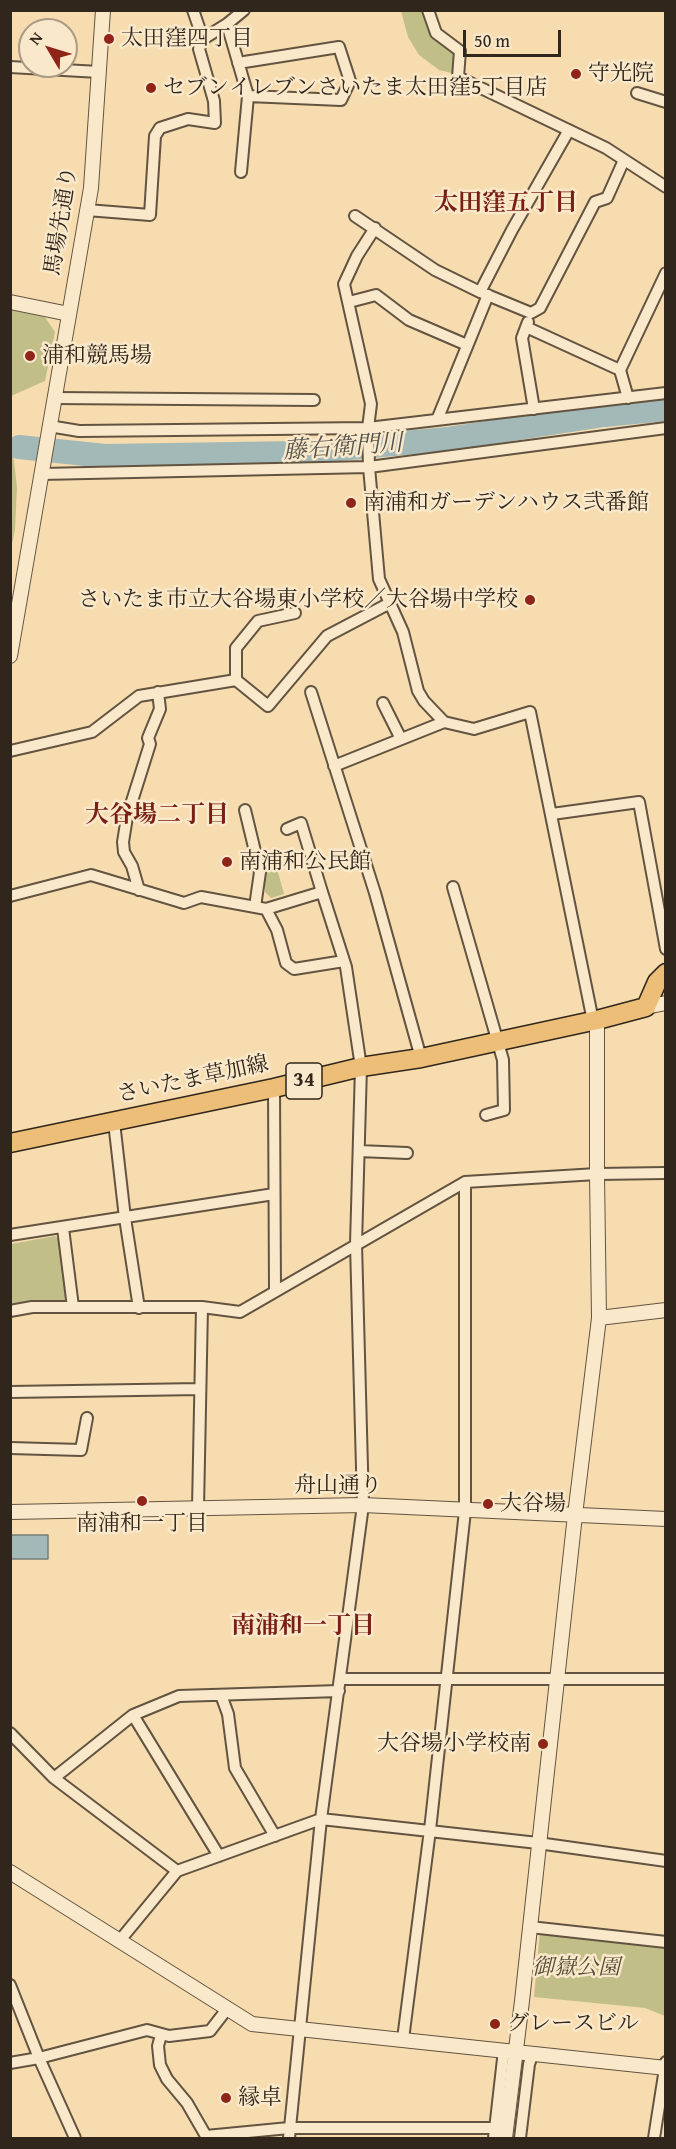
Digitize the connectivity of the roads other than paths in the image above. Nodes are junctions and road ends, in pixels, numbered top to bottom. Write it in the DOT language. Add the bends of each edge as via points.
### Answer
graph roads {
  1 [pos="103,10"];
  2 [pos="194,10"];
  3 [pos="244,10"];
  4 [pos="428,10"];
  5 [pos="227,24"];
  6 [pos="203,39"];
  7 [pos="238,63"];
  8 [pos="10,67"];
  9 [pos="99,72"];
  10 [pos="637,93"];
  11 [pos="248,96"];
  12 [pos="666,102"];
  13 [pos="569,130"];
  14 [pos="624,160"];
  15 [pos="241,172"];
  16 [pos="666,187"];
  17 [pos="87,210"];
  18 [pos="355,216"];
  19 [pos="375,228"];
  20 [pos="666,273"];
  21 [pos="484,293"];
  22 [pos="10,302"];
  23 [pos="349,302"];
  24 [pos="531,313"];
  25 [pos="69,314"];
  26 [pos="526,327"];
  27 [pos="468,345"];
  28 [pos="620,370"];
  29 [pos="666,393"];
  30 [pos="54,398"];
  31 [pos="628,398"];
  32 [pos="314,400"];
  33 [pos="534,409"];
  34 [pos="437,420"];
  35 [pos="666,428"];
  36 [pos="48,431"];
  37 [pos="368,431"];
  38 [pos="369,464"];
  39 [pos="41,471"];
  40 [pos="390,603"];
  41 [pos="295,613"];
  42 [pos="10,656"];
  43 [pos="236,680"];
  44 [pos="159,692"];
  45 [pos="311,692"];
  46 [pos="383,703"];
  47 [pos="444,722"];
  48 [pos="401,739"];
  49 [pos="10,751"];
  50 [pos="334,766"];
  51 [pos="245,810"];
  52 [pos="552,814"];
  53 [pos="287,829"];
  54 [pos="453,887"];
  55 [pos="139,890"];
  56 [pos="322,892"];
  57 [pos="10,896"];
  58 [pos="261,908"];
  59 [pos="666,949"];
  60 [pos="344,962"];
  61 [pos="666,973"];
  62 [pos="666,1004"];
  63 [pos="646,1007"];
  64 [pos="595,1021"];
  65 [pos="496,1042"];
  66 [pos="421,1058"];
  67 [pos="361,1067"];
  68 [pos="274,1088"];
  69 [pos="486,1115"];
  70 [pos="114,1122"];
  71 [pos="10,1143"];
  72 [pos="359,1151"];
  73 [pos="407,1153"];
  74 [pos="666,1173"];
  75 [pos="597,1174"];
  76 [pos="465,1182"];
  77 [pos="274,1194"];
  78 [pos="125,1218"];
  79 [pos="63,1228"];
  80 [pos="10,1236"];
  81 [pos="356,1245"];
  82 [pos="275,1291"];
  83 [pos="74,1307"];
  84 [pos="202,1307"];
  85 [pos="139,1308"];
  86 [pos="666,1310"];
  87 [pos="10,1311"];
  88 [pos="599,1318"];
  89 [pos="200,1389"];
  90 [pos="10,1392"];
  91 [pos="87,1418"];
  92 [pos="10,1448"];
  93 [pos="363,1505"];
  94 [pos="198,1508"];
  95 [pos="465,1511"];
  96 [pos="10,1512"];
  97 [pos="575,1515"];
  98 [pos="666,1519"];
  99 [pos="341,1679"];
  100 [pos="557,1679"];
  101 [pos="666,1679"];
  102 [pos="446,1680"];
  103 [pos="339,1691"];
  104 [pos="221,1695"];
  105 [pos="133,1715"];
  106 [pos="10,1733"];
  107 [pos="54,1778"];
  108 [pos="321,1819"];
  109 [pos="430,1830"];
  110 [pos="275,1836"];
  111 [pos="538,1843"];
  112 [pos="219,1856"];
  113 [pos="666,1861"];
  114 [pos="177,1871"];
  115 [pos="10,1872"];
  116 [pos="530,1927"];
  117 [pos="120,1939"];
  118 [pos="666,1942"];
  119 [pos="10,1985"];
  120 [pos="227,2009"];
  121 [pos="300,2029"];
  122 [pos="161,2035"];
  123 [pos="403,2039"];
  124 [pos="509,2051"];
  125 [pos="533,2053"];
  126 [pos="39,2058"];
  127 [pos="666,2062"];
  128 [pos="10,2063"];
  129 [pos="665,2068"];
  130 [pos="289,2133"];
  131 [pos="498,2135"];
  132 [pos="206,2138"];
  133 [pos="75,2139"];
  134 [pos="520,2139"];
  135 [pos="654,2139"];
  1 -- 9 [label="street, 馬場先通り"];
  2 -- 6 [label="street"];
  3 -- 5 [label="street"];
  4 -- 13 [label="street" via="436,33 460,51 458,77"];
  5 -- 6 [label="street"];
  5 -- 7 [label="street"];
  6 -- 17 [label="street" via="199,48 214,101 215,123 188,119 160,128 155,136 150,214"];
  7 -- 11 [label="street"];
  7 -- 11 [label="street" via="339,47 350,81 341,100"];
  8 -- 9 [label="street"];
  9 -- 17 [label="street, 馬場先通り"];
  10 -- 12 [label="street"];
  11 -- 15 [label="street"];
  13 -- 14 [label="street"];
  13 -- 21 [label="street" via="512,230"];
  14 -- 16 [label="street"];
  14 -- 24 [label="street" via="607,198 595,201 540,308"];
  17 -- 25 [label="street, 馬場先通り"];
  18 -- 19 [label="street"];
  19 -- 21 [label="street" via="435,270"];
  19 -- 23 [label="street" via="344,284"];
  20 -- 28 [label="street"];
  21 -- 24 [label="street"];
  21 -- 27 [label="street"];
  22 -- 25 [label="street"];
  23 -- 27 [label="street" via="376,295 409,320"];
  23 -- 37 [label="street" via="371,404"];
  24 -- 26 [label="street"];
  25 -- 30 [label="street, 馬場先通り"];
  26 -- 28 [label="street"];
  26 -- 33 [label="street" via="522,338"];
  27 -- 34 [label="street"];
  28 -- 31 [label="street"];
  29 -- 31 [label="street"];
  30 -- 32 [label="street"];
  30 -- 36 [label="street, 馬場先通り"];
  31 -- 33 [label="street"];
  33 -- 34 [label="street"];
  34 -- 37 [label="street"];
  35 -- 38 [label="street"];
  36 -- 37 [label="street"];
  36 -- 39 [label="street, 馬場先通り"];
  37 -- 38 [label="street"];
  38 -- 39 [label="street"];
  38 -- 40 [label="street" via="379,579"];
  39 -- 42 [label="street"];
  40 -- 43 [label="street" via="327,636 268,706"];
  40 -- 47 [label="street" via="403,632 418,691"];
  41 -- 43 [label="street" via="258,621 236,648"];
  43 -- 44 [label="street"];
  44 -- 49 [label="street" via="139,696 92,732"];
  44 -- 55 [label="street" via="160,709 148,738 150,744 123,842"];
  45 -- 50 [label="street"];
  46 -- 48 [label="street"];
  47 -- 48 [label="street"];
  47 -- 52 [label="street" via="474,729 530,712"];
  48 -- 50 [label="street"];
  50 -- 66 [label="street" via="375,893"];
  51 -- 58 [label="street" via="260,873"];
  52 -- 59 [label="street" via="639,802"];
  52 -- 64 [label="street"];
  53 -- 56 [label="street" via="301,824"];
  54 -- 65 [label="street"];
  55 -- 57 [label="street" via="91,875"];
  55 -- 58 [label="street" via="184,903 201,897"];
  56 -- 58 [label="street"];
  56 -- 60 [label="street"];
  58 -- 60 [label="street" via="277,930 286,963 294,969"];
  60 -- 67 [label="street"];
  61 -- 63 [label="main road" via="657,982"];
  62 -- 63 [label="street"];
  63 -- 64 [label="main road, 34"];
  64 -- 65 [label="main road, さいたま草加線 / 34"];
  64 -- 75 [label="street"];
  65 -- 66 [label="main road, さいたま草加線 / 34"];
  65 -- 69 [label="street" via="503,1060 504,1110"];
  66 -- 67 [label="main road, さいたま草加線 / 34"];
  67 -- 68 [label="main road, さいたま草加線 / 34"];
  67 -- 72 [label="street"];
  68 -- 70 [label="main road, さいたま草加線 / 34"];
  68 -- 77 [label="street"];
  70 -- 71 [label="main road, さいたま草加線 / 34"];
  70 -- 78 [label="street"];
  72 -- 73 [label="street"];
  72 -- 81 [label="street"];
  74 -- 75 [label="street"];
  75 -- 76 [label="street"];
  75 -- 88 [label="street"];
  76 -- 81 [label="street"];
  76 -- 95 [label="street"];
  77 -- 78 [label="street"];
  77 -- 82 [label="street"];
  78 -- 79 [label="street"];
  78 -- 85 [label="street"];
  79 -- 80 [label="street"];
  79 -- 83 [label="street"];
  81 -- 82 [label="street"];
  81 -- 93 [label="street"];
  82 -- 84 [label="street" via="240,1312"];
  83 -- 85 [label="street"];
  83 -- 87 [label="street"];
  84 -- 85 [label="street"];
  84 -- 89 [label="street"];
  86 -- 88 [label="street"];
  88 -- 97 [label="street"];
  89 -- 90 [label="street"];
  89 -- 94 [label="street"];
  91 -- 92 [label="street" via="81,1450"];
  93 -- 94 [label="street, 舟山通り"];
  93 -- 95 [label="street, 舟山通り"];
  93 -- 99 [label="street"];
  94 -- 96 [label="street, 舟山通り"];
  95 -- 97 [label="street, 舟山通り"];
  95 -- 102 [label="street"];
  97 -- 98 [label="street, 舟山通り"];
  97 -- 100 [label="street"];
  99 -- 102 [label="street"];
  99 -- 103 [label="street"];
  100 -- 101 [label="street"];
  100 -- 102 [label="street"];
  100 -- 111 [label="street"];
  102 -- 109 [label="street"];
  103 -- 104 [label="street"];
  103 -- 108 [label="street"];
  104 -- 105 [label="street" via="179,1696"];
  104 -- 110 [label="street" via="228,1714 235,1768"];
  105 -- 107 [label="street"];
  105 -- 112 [label="street"];
  106 -- 107 [label="street"];
  107 -- 114 [label="street"];
  108 -- 109 [label="street"];
  108 -- 110 [label="street"];
  108 -- 121 [label="street"];
  109 -- 111 [label="street"];
  109 -- 123 [label="street"];
  110 -- 112 [label="street"];
  111 -- 113 [label="street"];
  111 -- 116 [label="street"];
  112 -- 114 [label="street"];
  114 -- 117 [label="street"];
  115 -- 117 [label="street"];
  116 -- 118 [label="street"];
  116 -- 124 [label="street"];
  117 -- 120 [label="street"];
  119 -- 126 [label="street"];
  120 -- 121 [label="street" via="252,2024"];
  120 -- 122 [label="street" via="210,2031"];
  121 -- 123 [label="street"];
  121 -- 130 [label="street"];
  122 -- 126 [label="street" via="147,2030"];
  122 -- 132 [label="street" via="160,2065"];
  123 -- 124 [label="street"];
  124 -- 125 [label="street"];
  124 -- 131 [label="street"];
  125 -- 129 [label="street"];
  125 -- 134 [label="street"];
  126 -- 128 [label="street"];
  126 -- 133 [label="street"];
  127 -- 129 [label="street"];
  129 -- 135 [label="street"];
  130 -- 131 [label="street"];
  130 -- 132 [label="street"];
}
